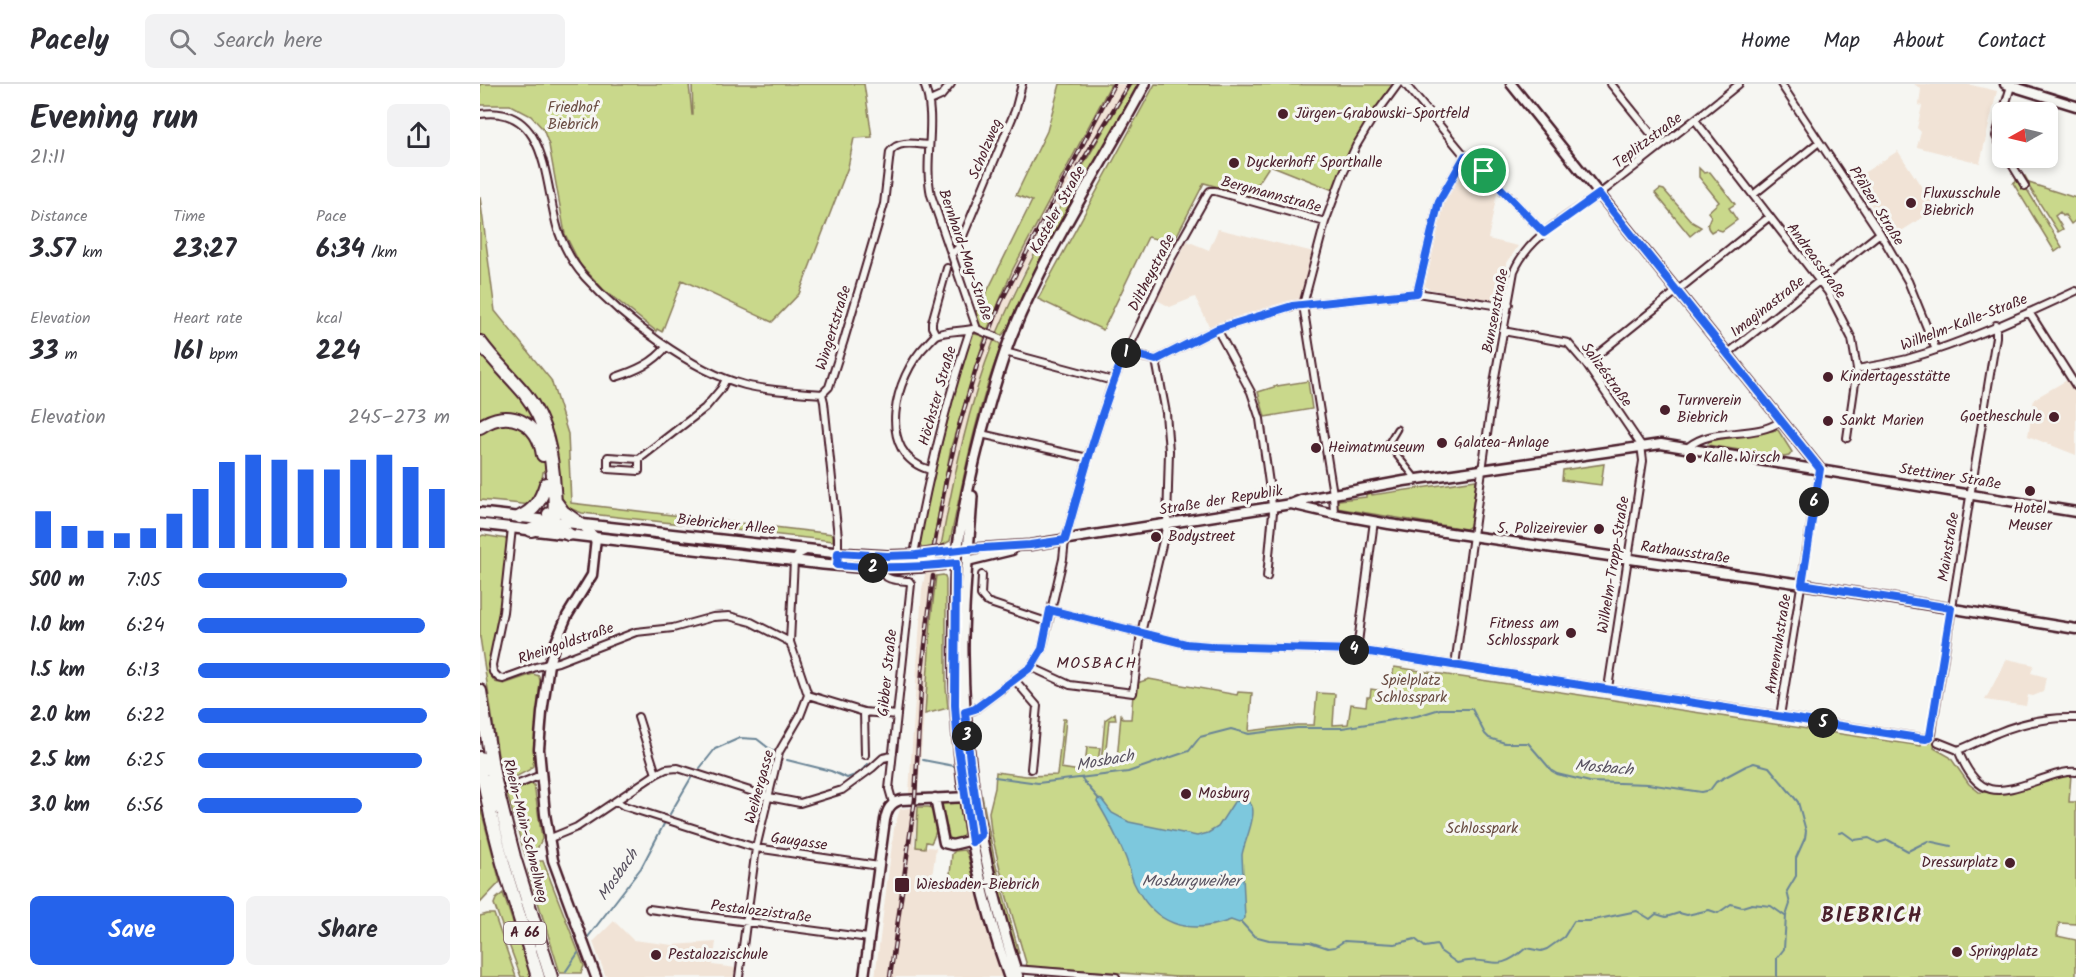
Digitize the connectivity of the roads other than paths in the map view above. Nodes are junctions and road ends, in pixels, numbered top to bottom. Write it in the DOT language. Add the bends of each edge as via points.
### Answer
graph roads {
  1 [pos="924,84"];
  2 [pos="951,84"];
  3 [pos="1022,84"];
  4 [pos="1145,84"];
  5 [pos="1398,84"];
  6 [pos="1405,84"];
  7 [pos="1511,84"];
  8 [pos="1611,84"];
  9 [pos="1739,84"];
  10 [pos="1781,84"];
  11 [pos="2008,85"];
  12 [pos="930,101"];
  13 [pos="2005,102"];
  14 [pos="2076,106"];
  15 [pos="480,114"];
  16 [pos="1695,120"];
  17 [pos="1819,142"];
  18 [pos="928,145"];
  19 [pos="1661,146"];
  20 [pos="1465,156"];
  21 [pos="2014,168"];
  22 [pos="2025,186"];
  23 [pos="1210,191"];
  24 [pos="1599,194"];
  25 [pos="1753,195"];
  26 [pos="1769,217"];
  27 [pos="1325,222"];
  28 [pos="1880,232"];
  29 [pos="1544,233"];
  30 [pos="951,254"];
  31 [pos="947,268"];
  32 [pos="1820,281"];
  33 [pos="2076,291"];
  34 [pos="1677,292"];
  35 [pos="1417,293"];
  36 [pos="1509,304"];
  37 [pos="1303,305"];
  38 [pos="2029,312"];
  39 [pos="1996,325"];
  40 [pos="973,329"];
  41 [pos="1217,329"];
  42 [pos="1503,331"];
  43 [pos="936,335"];
  44 [pos="1009,341"];
  45 [pos="480,342"];
  46 [pos="666,347"];
  47 [pos="1936,350"];
  48 [pos="1125,352"];
  49 [pos="1005,353"];
  50 [pos="1727,354"];
  51 [pos="1156,360"];
  52 [pos="1586,364"];
  53 [pos="1857,369"];
  54 [pos="616,377"];
  55 [pos="726,379"];
  56 [pos="1113,381"];
  57 [pos="2076,386"];
  58 [pos="822,394"];
  59 [pos="1781,421"];
  60 [pos="480,427"];
  61 [pos="1397,429"];
  62 [pos="981,434"];
  63 [pos="1847,438"];
  64 [pos="1641,445"];
  65 [pos="1688,447"];
  66 [pos="1088,458"];
  67 [pos="639,459"];
  68 [pos="974,463"];
  69 [pos="1820,469"];
  70 [pos="930,470"];
  71 [pos="1482,470"];
  72 [pos="1416,479"];
  73 [pos="546,484"];
  74 [pos="1970,493"];
  75 [pos="1334,494"];
  76 [pos="555,501"];
  77 [pos="1291,504"];
  78 [pos="1273,507"];
  79 [pos="2076,512"];
  80 [pos="482,513"];
  81 [pos="1334,514"];
  82 [pos="520,517"];
  83 [pos="551,521"];
  84 [pos="1374,521"];
  85 [pos="580,524"];
  86 [pos="1167,524"];
  87 [pos="482,525"];
  88 [pos="512,528"];
  89 [pos="622,529"];
  90 [pos="531,530"];
  91 [pos="568,534"];
  92 [pos="1473,536"];
  93 [pos="596,538"];
  94 [pos="1065,540"];
  95 [pos="1030,545"];
  96 [pos="968,549"];
  97 [pos="812,550"];
  98 [pos="957,550"];
  99 [pos="838,553"];
  100 [pos="919,555"];
  101 [pos="1627,558"];
  102 [pos="794,560"];
  103 [pos="967,561"];
  104 [pos="956,563"];
  105 [pos="837,565"];
  106 [pos="879,569"];
  107 [pos="982,575"];
  108 [pos="1267,577"];
  109 [pos="1802,584"];
  110 [pos="1951,608"];
  111 [pos="1050,610"];
  112 [pos="1047,622"];
  113 [pos="2076,629"];
  114 [pos="1141,633"];
  115 [pos="790,642"];
  116 [pos="1357,650"];
  117 [pos="549,664"];
  118 [pos="1455,665"];
  119 [pos="1031,667"];
  120 [pos="1014,679"];
  121 [pos="1608,688"];
  122 [pos="480,691"];
  123 [pos="808,695"];
  124 [pos="864,712"];
  125 [pos="960,713"];
  126 [pos="897,715"];
  127 [pos="1780,716"];
  128 [pos="638,717"];
  129 [pos="2076,718"];
  130 [pos="1938,742"];
  131 [pos="1958,750"];
  132 [pos="865,755"];
  133 [pos="892,756"];
  134 [pos="480,758"];
  135 [pos="1031,769"];
  136 [pos="2076,772"];
  137 [pos="656,774"];
  138 [pos="486,775"];
  139 [pos="541,775"];
  140 [pos="965,796"];
  141 [pos="769,797"];
  142 [pos="935,798"];
  143 [pos="480,800"];
  144 [pos="616,801"];
  145 [pos="893,803"];
  146 [pos="977,811"];
  147 [pos="981,835"];
  148 [pos="549,839"];
  149 [pos="972,842"];
  150 [pos="756,848"];
  151 [pos="879,866"];
  152 [pos="649,909"];
  153 [pos="745,923"];
  154 [pos="869,938"];
  155 [pos="1017,973"];
  156 [pos="544,975"];
  157 [pos="596,977"];
  158 [pos="739,977"];
  159 [pos="864,977"];
  160 [pos="1009,977"];
  161 [pos="1116,977"];
  1 -- 12 [label="street, Bernhard-May-Straße"];
  2 -- 12 [label="street" via="942,96"];
  3 -- 30 [label="street, Scholzweg" via="1015,111 958,248"];
  4 -- 44 [label="main road, Kasteler Straße" via="1038,276"];
  5 -- 27 [label="street" via="1356,146"];
  6 -- 20 [label="street"];
  7 -- 24 [label="street"];
  8 -- 19 [label="street"];
  9 -- 16 [label="street, Teplitzstraße"];
  10 -- 17 [label="street, Pfälzer Straße"];
  11 -- 13 [label="street"];
  11 -- 14 [label="street"];
  12 -- 18 [label="street, Bernhard-May-Straße"];
  15 -- 46 [label="street" via="510,117 533,134 542,154 558,231 571,259 604,296"];
  16 -- 19 [label="street, Teplitzstraße"];
  16 -- 25 [label="street, Andreasstraße"];
  17 -- 25 [label="street"];
  17 -- 28 [label="street, Pfälzer Straße"];
  18 -- 30 [label="street, Bernhard-May-Straße" via="931,195"];
  18 -- 58 [label="street, Wingertstraße" via="901,144 890,152 884,204 841,350"];
  19 -- 24 [label="street, Teplitzstraße"];
  20 -- 29 [label="street"];
  20 -- 35 [label="street" via="1439,201"];
  21 -- 22 [label="street"];
  23 -- 27 [label="street, Bergmannstraße"];
  23 -- 48 [label="street, Diltheystraße"];
  24 -- 29 [label="street, Bunsenstraße"];
  24 -- 34 [label="street"];
  25 -- 26 [label="street, Andreasstraße"];
  26 -- 32 [label="street, Andreasstraße"];
  26 -- 34 [label="street"];
  27 -- 37 [label="street"];
  28 -- 32 [label="street, Imaginastraße"];
  28 -- 47 [label="street, Pfälzer Straße" via="1908,281"];
  29 -- 36 [label="street, Bunsenstraße" via="1520,258"];
  30 -- 40 [label="street, Bernhard-May-Straße"];
  31 -- 43 [label="street" via="932,322"];
  32 -- 50 [label="street, Imaginastraße"];
  32 -- 53 [label="street, Andreasstraße" via="1852,339"];
  33 -- 38 [label="street, Wilhelm-Kalle-Straße"];
  34 -- 50 [label="street"];
  34 -- 52 [label="street"];
  35 -- 36 [label="street"];
  35 -- 37 [label="street"];
  36 -- 42 [label="street, Bunsenstraße"];
  37 -- 41 [label="street"];
  37 -- 75 [label="street"];
  38 -- 39 [label="street, Wilhelm-Kalle-Straße"];
  38 -- 57 [label="street"];
  39 -- 47 [label="street, Wilhelm-Kalle-Straße"];
  39 -- 74 [label="street, Mainstraße"];
  40 -- 43 [label="street, Höchster Straße"];
  40 -- 44 [label="street, Bernhard-May-Straße, bridge"];
  40 -- 70 [label="street, Höchster Straße" via="951,389"];
  41 -- 51 [label="street"];
  41 -- 78 [label="street" via="1259,415"];
  42 -- 52 [label="street, Salizéstraße" via="1568,344"];
  42 -- 71 [label="street, Bunsenstraße"];
  43 -- 70 [label="street, Höchster Straße" via="910,366 901,386 895,418 907,455"];
  44 -- 49 [label="main road, Kasteler Straße"];
  45 -- 76 [label="highway" via="526,396 540,419 551,453"];
  46 -- 54 [label="street" via="653,360"];
  46 -- 55 [label="street"];
  47 -- 53 [label="street, Wilhelm-Kalle-Straße"];
  48 -- 51 [label="street"];
  48 -- 56 [label="street, Diltheystraße"];
  49 -- 56 [label="street"];
  49 -- 62 [label="main road, Kasteler Straße"];
  50 -- 59 [label="street"];
  51 -- 86 [label="street" via="1169,451"];
  52 -- 64 [label="street, Salizéstraße"];
  53 -- 63 [label="street, Andreasstraße"];
  55 -- 58 [label="street" via="751,386"];
  55 -- 67 [label="street" via="705,408"];
  56 -- 66 [label="street, Diltheystraße"];
  58 -- 99 [label="street"];
  59 -- 65 [label="street" via="1766,428 1700,439"];
  59 -- 69 [label="street"];
  60 -- 73 [label="highway" via="494,419 510,418 531,428 543,452"];
  61 -- 72 [label="street" via="1388,444"];
  62 -- 66 [label="street"];
  62 -- 68 [label="main road, Kasteler Straße"];
  64 -- 65 [label="street, Straße der Republik"];
  64 -- 71 [label="street, Straße der Republik"];
  64 -- 101 [label="street, Wilhelm-Tropp-Straße" via="1643,461"];
  65 -- 69 [label="street, Stettiner Straße"];
  66 -- 94 [label="street, Diltheystraße"];
  67 -- 67 [label="street" via="608,457 608,469 639,471"];
  68 -- 96 [label="main road, Kasteler Straße"];
  68 -- 98 [label="main road, Kasteler Straße"];
  69 -- 74 [label="street, Stettiner Straße"];
  69 -- 109 [label="street, Armenruhstraße"];
  70 -- 100 [label="street, Höchster Straße" via="915,549"];
  71 -- 72 [label="street, Straße der Republik"];
  71 -- 92 [label="street, Bunsenstraße"];
  72 -- 75 [label="street, Straße der Republik"];
  73 -- 82 [label="highway" via="538,504"];
  73 -- 83 [label="highway"];
  74 -- 79 [label="street, Stettiner Straße"];
  74 -- 110 [label="street, Mainstraße"];
  75 -- 77 [label="street, Straße der Republik"];
  75 -- 81 [label="street"];
  76 -- 83 [label="highway"];
  76 -- 85 [label="highway"];
  77 -- 78 [label="street, Straße der Republik"];
  77 -- 81 [label="street, Rathausstraße"];
  78 -- 86 [label="street, Straße der Republik"];
  78 -- 108 [label="street"];
  80 -- 82 [label="main road, Biebricher Allee"];
  81 -- 84 [label="street, Rathausstraße"];
  82 -- 83 [label="main road, Biebricher Allee"];
  83 -- 85 [label="main road, Biebricher Allee"];
  83 -- 90 [label="highway"];
  83 -- 91 [label="highway"];
  84 -- 92 [label="street, Rathausstraße"];
  84 -- 116 [label="street"];
  85 -- 89 [label="main road, Biebricher Allee"];
  85 -- 93 [label="street"];
  86 -- 94 [label="street, Straße der Republik"];
  86 -- 114 [label="street"];
  87 -- 88 [label="main road, Biebricher Allee"];
  88 -- 90 [label="main road, Biebricher Allee"];
  88 -- 117 [label="street, Rheingoldstraße" via="493,672 503,679"];
  89 -- 93 [label="street"];
  89 -- 97 [label="main road, Biebricher Allee"];
  90 -- 91 [label="main road, Biebricher Allee"];
  91 -- 93 [label="main road, Biebricher Allee"];
  92 -- 101 [label="street, Rathausstraße"];
  92 -- 118 [label="street, Bunsenstraße"];
  93 -- 102 [label="main road, Biebricher Allee"];
  93 -- 117 [label="street" via="592,575 567,616"];
  94 -- 95 [label="street, Straße der Republik"];
  94 -- 111 [label="street, Diltheystraße"];
  95 -- 96 [label="street, Straße der Republik"];
  95 -- 103 [label="street, Straße der Republik"];
  96 -- 98 [label="main road, Biebricher Allee"];
  96 -- 103 [label="main road, Kasteler Straße"];
  97 -- 99 [label="main road, Biebricher Allee"];
  97 -- 102 [label="street" via="800,553"];
  98 -- 100 [label="main road, Biebricher Allee, bridge"];
  98 -- 104 [label="main road, Kasteler Straße"];
  99 -- 100 [label="main road, Biebricher Allee"];
  99 -- 105 [label="main road"];
  101 -- 109 [label="street, Rathausstraße"];
  101 -- 121 [label="street, Wilhelm-Tropp-Straße"];
  102 -- 105 [label="main road, Biebricher Allee"];
  102 -- 115 [label="street"];
  103 -- 104 [label="main road, Biebricher Allee"];
  103 -- 125 [label="main road, Kasteler Straße"];
  104 -- 106 [label="main road, Biebricher Allee, bridge"];
  104 -- 125 [label="main road, Kasteler Straße" via="954,663"];
  105 -- 106 [label="main road, Biebricher Allee"];
  106 -- 126 [label="street, Gibber Straße" via="888,578 911,584"];
  107 -- 112 [label="street" via="982,597"];
  109 -- 110 [label="street, Rathausstraße"];
  109 -- 127 [label="street, Armenruhstraße"];
  110 -- 113 [label="street, Rathausstraße"];
  110 -- 127 [label="street, Mainstraße" via="1930,736 1926,739"];
  111 -- 112 [label="street, Diltheystraße"];
  111 -- 114 [label="street"];
  112 -- 119 [label="street, Diltheystraße" via="1042,649"];
  114 -- 116 [label="street" via="1210,646"];
  114 -- 119 [label="street" via="1132,693 1070,685"];
  115 -- 117 [label="street, Rheingoldstraße" via="760,625 722,616 636,632"];
  115 -- 123 [label="street"];
  116 -- 118 [label="street"];
  117 -- 139 [label="street" via="541,724"];
  118 -- 121 [label="street"];
  119 -- 120 [label="street"];
  120 -- 125 [label="street" via="974,710"];
  120 -- 135 [label="street" via="1037,706"];
  121 -- 127 [label="street"];
  122 -- 138 [label="highway, Rhein-Main-Schnellweg / A 66"];
  123 -- 124 [label="street"];
  123 -- 141 [label="street, Weihergasse" via="779,752"];
  124 -- 126 [label="street"];
  124 -- 132 [label="street"];
  125 -- 140 [label="main road"];
  125 -- 146 [label="main road"];
  126 -- 133 [label="street, Gibber Straße"];
  128 -- 137 [label="street"];
  129 -- 131 [label="street" via="2049,717"];
  130 -- 131 [label="street"];
  131 -- 136 [label="street" via="1974,779 1985,789 2009,789"];
  133 -- 141 [label="street" via="883,758 832,794 800,803"];
  133 -- 145 [label="street, Gibber Straße" via="889,789"];
  134 -- 138 [label="highway, Rhein-Main-Schnellweg / A 66"];
  137 -- 141 [label="street" via="678,768"];
  137 -- 144 [label="street"];
  138 -- 156 [label="highway, Rhein-Main-Schnellweg / A 66, bridge"];
  139 -- 143 [label="street"];
  139 -- 148 [label="street"];
  140 -- 142 [label="street"];
  140 -- 146 [label="street"];
  140 -- 149 [label="main road"];
  141 -- 150 [label="street, Weihergasse"];
  142 -- 145 [label="street"];
  142 -- 149 [label="street" via="944,843"];
  144 -- 148 [label="street" via="577,827"];
  144 -- 150 [label="street, Gaugasse"];
  145 -- 151 [label="street, Gibber Straße" via="886,815"];
  146 -- 147 [label="main road"];
  147 -- 149 [label="street"];
  147 -- 155 [label="main road"];
  148 -- 157 [label="street"];
  149 -- 160 [label="main road"];
  150 -- 151 [label="street, Gaugasse"];
  150 -- 153 [label="street, Weihergasse"];
  151 -- 154 [label="street, Gibber Straße"];
  152 -- 153 [label="street, Pestalozzistraße"];
  153 -- 154 [label="street, Pestalozzistraße"];
  153 -- 158 [label="street, Weihergasse"];
  154 -- 159 [label="street, Gibber Straße"];
  155 -- 161 [label="street" via="1031,969"];
}
